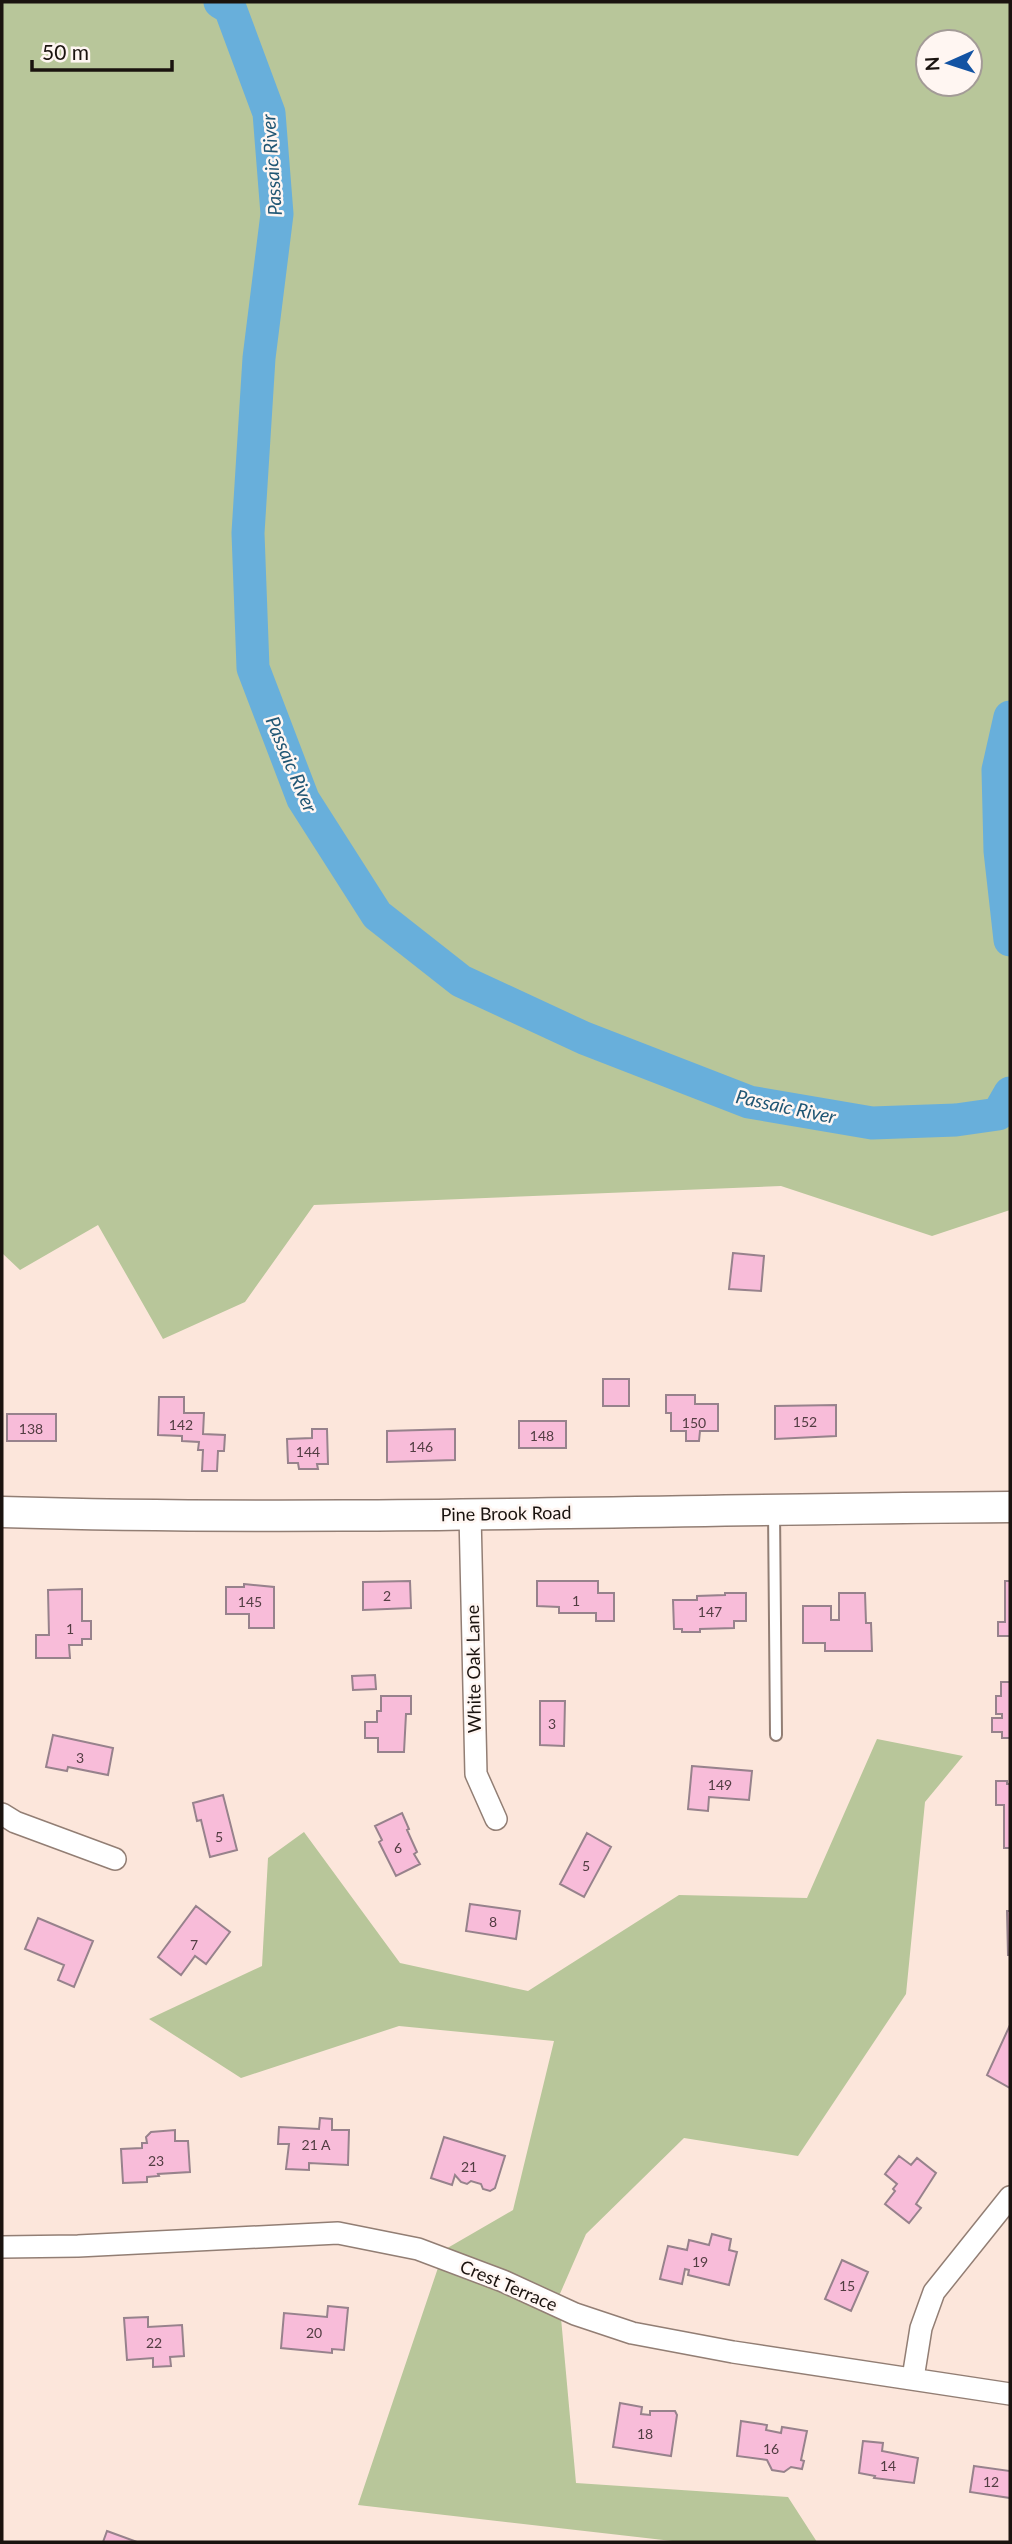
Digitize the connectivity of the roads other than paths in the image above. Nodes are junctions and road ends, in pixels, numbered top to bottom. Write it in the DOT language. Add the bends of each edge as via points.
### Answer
graph roads {
  1 [pos="1010,1507"];
  2 [pos="774,1508"];
  3 [pos="2,1512"];
  4 [pos="470,1514"];
  5 [pos="776,1735"];
  6 [pos="2,1814"];
  7 [pos="496,1819"];
  8 [pos="115,1859"];
  9 [pos="1010,2197"];
  10 [pos="2,2247"];
  11 [pos="913,2378"];
  12 [pos="1010,2394"];
  1 -- 2 [label="street, Pine Brook Road"];
  2 -- 4 [label="street, Pine Brook Road"];
  2 -- 5 [label="lane"];
  3 -- 4 [label="street, Pine Brook Road"];
  4 -- 7 [label="street, White Oak Lane" via="476,1774"];
  6 -- 8 [label="street"];
  9 -- 11 [label="street" via="934,2291 920,2328"];
  10 -- 11 [label="street, Crest Terrace" via="338,2233 418,2249 632,2333"];
  11 -- 12 [label="street, Crest Terrace"];
}
